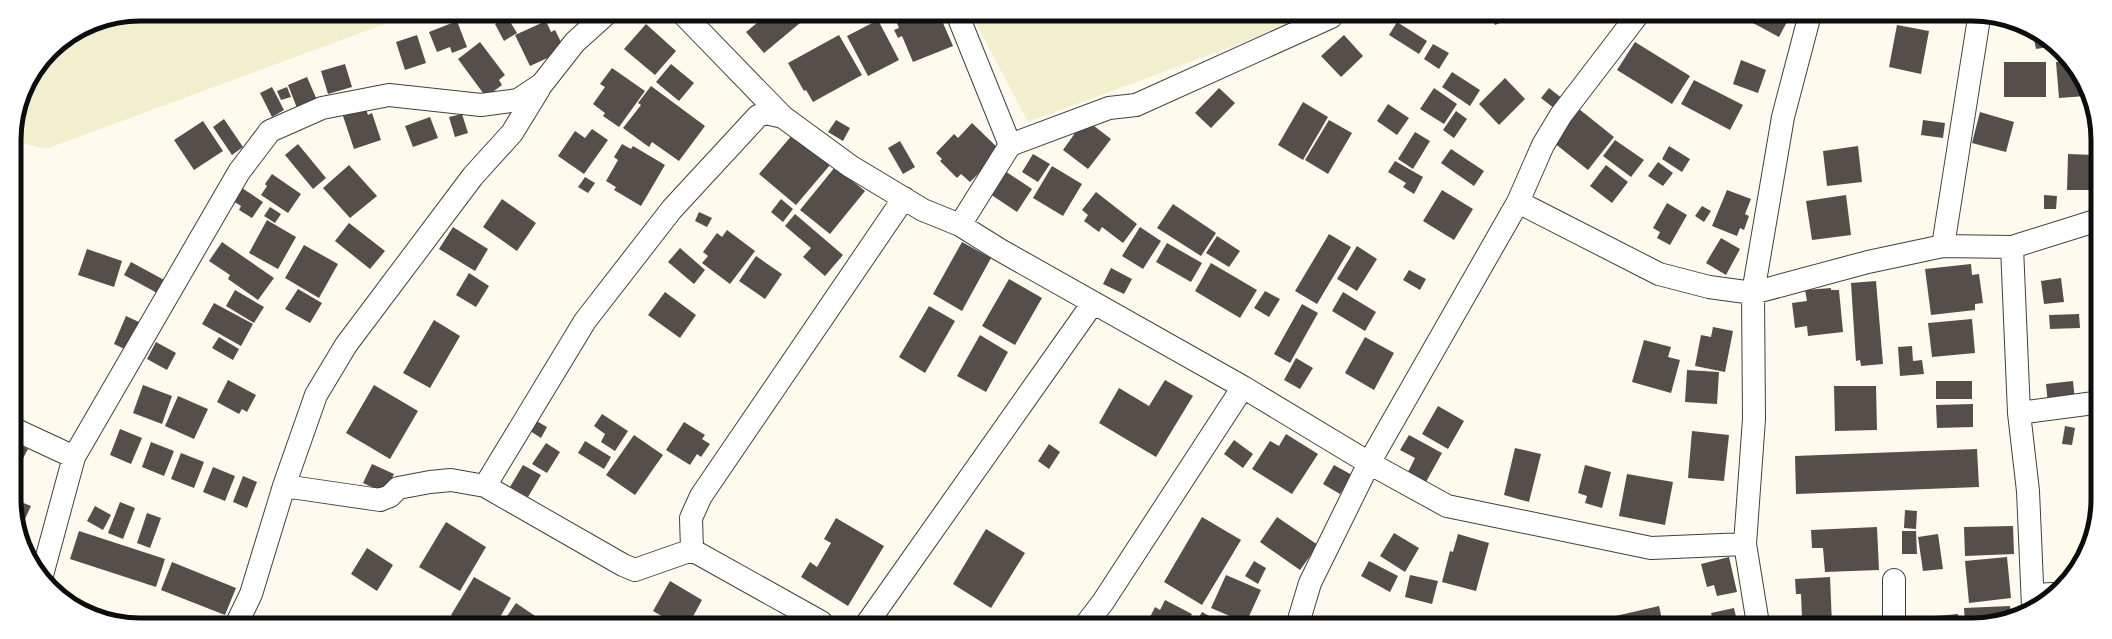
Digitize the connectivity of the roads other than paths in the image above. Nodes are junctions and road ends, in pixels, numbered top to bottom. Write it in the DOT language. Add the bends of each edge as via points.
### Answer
graph roads {
  1 [pos="598,21"];
  2 [pos="690,21"];
  3 [pos="960,21"];
  4 [pos="1322,21"];
  5 [pos="1633,21"];
  6 [pos="1808,21"];
  7 [pos="1978,21"];
  8 [pos="542,84"];
  9 [pos="783,117"];
  10 [pos="1010,146"];
  11 [pos="904,198"];
  12 [pos="1518,202"];
  13 [pos="2091,222"];
  14 [pos="960,225"];
  15 [pos="1943,246"];
  16 [pos="2012,247"];
  17 [pos="1752,294"];
  18 [pos="1093,303"];
  19 [pos="1243,388"];
  20 [pos="2091,403"];
  21 [pos="2019,413"];
  22 [pos="21,432"];
  23 [pos="74,457"];
  24 [pos="1369,463"];
  25 [pos="284,486"];
  26 [pos="485,486"];
  27 [pos="1745,544"];
  28 [pos="692,550"];
  29 [pos="44,568"];
  30 [pos="1894,580"];
  31 [pos="2040,596"];
  32 [pos="239,618"];
  33 [pos="814,618"];
  34 [pos="871,618"];
  35 [pos="1091,618"];
  36 [pos="1300,618"];
  37 [pos="1757,618"];
  38 [pos="1894,618"];
  1 -- 8 [label="street" via="575,42"];
  2 -- 9 [label="street"];
  3 -- 10 [label="street"];
  4 -- 10 [label="street" via="1136,105 1109,108"];
  5 -- 12 [label="street" via="1562,115 1543,145"];
  6 -- 17 [label="street" via="1783,117"];
  7 -- 15 [label="street"];
  8 -- 23 [label="street" via="518,100 481,105 389,94 322,108 270,131 239,172"];
  8 -- 25 [label="street" via="512,134 473,176 346,344 316,395"];
  9 -- 11 [label="street" via="850,166"];
  9 -- 26 [label="street" via="766,113 758,116 672,209 585,322"];
  10 -- 14 [label="street"];
  11 -- 14 [label="street" via="922,210"];
  11 -- 28 [label="street" via="701,496 692,518"];
  12 -- 17 [label="street" via="1659,274 1709,287"];
  12 -- 24 [label="street"];
  13 -- 16 [label="street"];
  14 -- 18 [label="street"];
  15 -- 16 [label="street"];
  15 -- 17 [label="street" via="1868,262"];
  16 -- 21 [label="street"];
  17 -- 27 [label="street" via="1754,419"];
  18 -- 19 [label="street"];
  18 -- 34 [label="street"];
  19 -- 24 [label="street"];
  19 -- 35 [label="street"];
  20 -- 21 [label="street"];
  21 -- 31 [label="street"];
  22 -- 23 [label="street"];
  23 -- 29 [label="street"];
  24 -- 27 [label="street" via="1447,506 1537,526 1651,548"];
  24 -- 36 [label="street" via="1310,583"];
  25 -- 26 [label="street" via="380,500 390,496 398,488 430,482 451,480"];
  25 -- 32 [label="street" via="251,594"];
  26 -- 28 [label="street" via="635,570"];
  27 -- 37 [label="street"];
  28 -- 33 [label="street"];
  30 -- 38 [label="street"];
}
